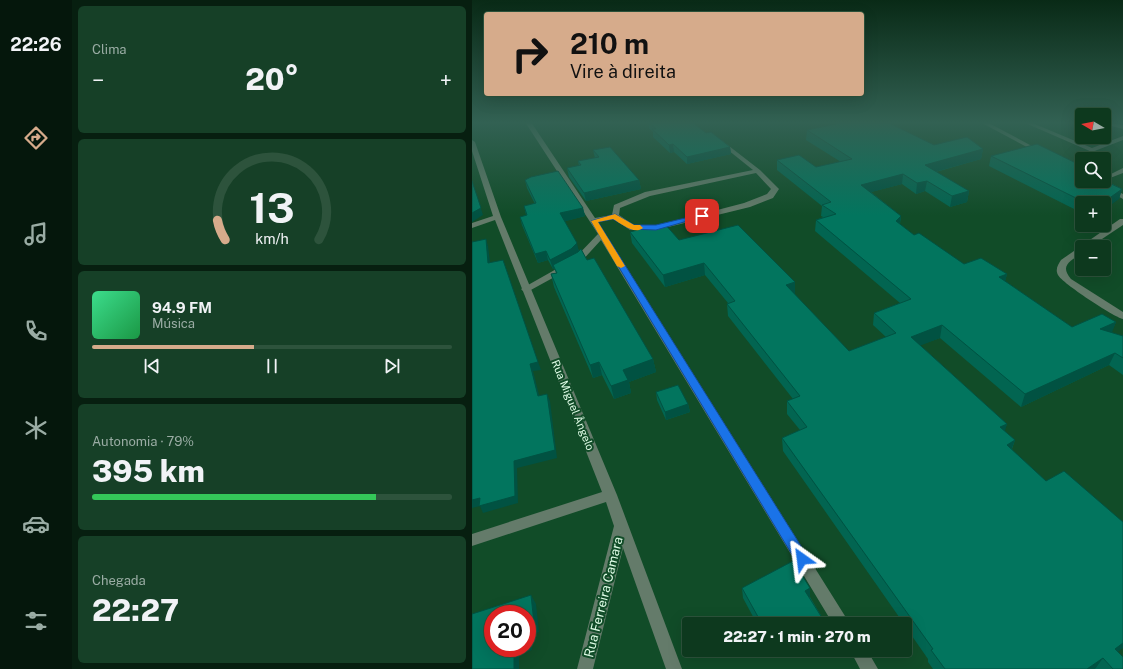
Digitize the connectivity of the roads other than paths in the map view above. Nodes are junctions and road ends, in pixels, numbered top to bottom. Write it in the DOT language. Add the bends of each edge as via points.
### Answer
graph roads {
  1 [pos="476,153"];
  2 [pos="549,153"];
  3 [pos="735,153"];
  4 [pos="1042,153"];
  5 [pos="1049,157"];
  6 [pos="1123,170"];
  7 [pos="758,171"];
  8 [pos="1111,176"];
  9 [pos="1106,188"];
  10 [pos="1123,197"];
  11 [pos="615,216"];
  12 [pos="497,217"];
  13 [pos="594,221"];
  14 [pos="1123,221"];
  15 [pos="472,226"];
  16 [pos="602,234"];
  17 [pos="1095,240"];
  18 [pos="1075,254"];
  19 [pos="526,289"];
  20 [pos="1123,305"];
  21 [pos="1114,311"];
  22 [pos="1123,316"];
  23 [pos="610,495"];
  24 [pos="621,526"];
  25 [pos="472,540"];
  26 [pos="838,617"];
  27 [pos="862,657"];
  28 [pos="585,669"];
  29 [pos="674,669"];
  30 [pos="870,669"];
  1 -- 12 [label="street, Rua Miguel Ângelo"];
  2 -- 13 [label="street"];
  3 -- 7 [label="street"];
  4 -- 5 [label="street"];
  6 -- 8 [label="street"];
  7 -- 11 [label="street" via="648,194 617,206"];
  7 -- 11 [label="street" via="775,189 770,196 747,205 656,228 633,228"];
  9 -- 10 [label="street"];
  11 -- 13 [label="street"];
  12 -- 15 [label="street"];
  12 -- 19 [label="street, Rua Miguel Ângelo"];
  13 -- 16 [label="street"];
  14 -- 17 [label="street"];
  16 -- 19 [label="street" via="577,261"];
  16 -- 26 [label="street"];
  18 -- 21 [label="street" via="1064,262 1061,267 1062,274 1068,281"];
  19 -- 23 [label="street, Rua Miguel Ângelo"];
  20 -- 21 [label="street"];
  21 -- 22 [label="street"];
  23 -- 24 [label="street, Rua Miguel Ângelo"];
  23 -- 25 [label="street"];
  24 -- 28 [label="street, Rua Ferreira Camara"];
  24 -- 29 [label="street, Rua Miguel Ângelo"];
  27 -- 30 [label="street"];
}
